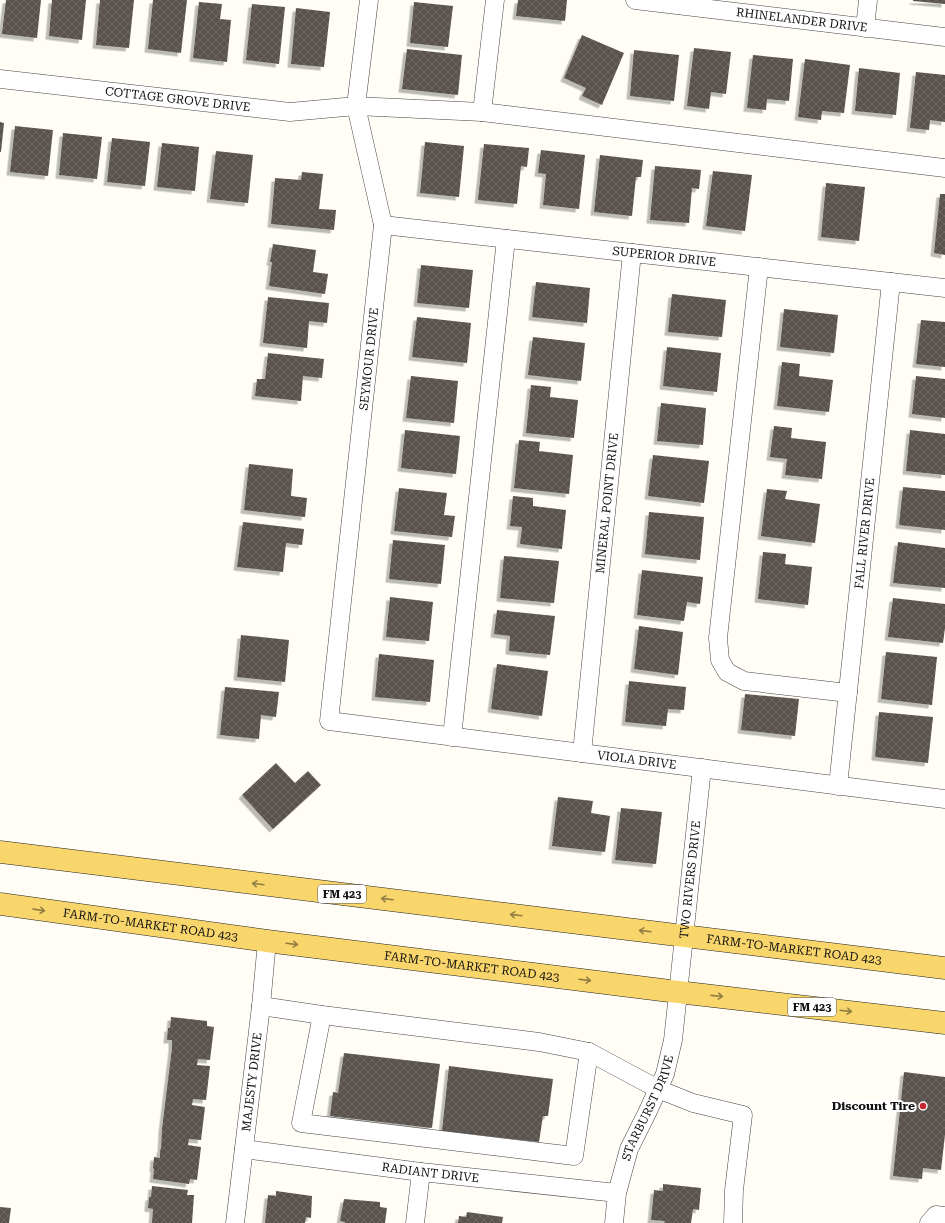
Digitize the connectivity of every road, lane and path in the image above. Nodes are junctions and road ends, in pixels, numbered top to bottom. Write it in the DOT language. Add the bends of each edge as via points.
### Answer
graph roads {
  1 [pos="369,0"];
  2 [pos="495,0"];
  3 [pos="635,0"];
  4 [pos="868,0"];
  5 [pos="735,6"];
  6 [pos="864,28"];
  7 [pos="945,37"];
  8 [pos="0,79"];
  9 [pos="356,106"];
  10 [pos="482,112"];
  11 [pos="945,168"];
  12 [pos="383,225"];
  13 [pos="506,239"];
  14 [pos="632,253"];
  15 [pos="759,267"];
  16 [pos="891,282"];
  17 [pos="945,288"];
  18 [pos="848,693"];
  19 [pos="329,721"];
  20 [pos="452,737"];
  21 [pos="582,753"];
  22 [pos="702,768"];
  23 [pos="838,786"];
  24 [pos="945,799"];
  25 [pos="0,852"];
  26 [pos="0,904"];
  27 [pos="684,935"];
  28 [pos="267,941"];
  29 [pos="945,968"];
  30 [pos="678,992"];
  31 [pos="261,1006"];
  32 [pos="322,1015"];
  33 [pos="945,1022"];
  34 [pos="588,1052"];
  35 [pos="658,1089"];
  36 [pos="244,1149"];
  37 [pos="420,1172"];
  38 [pos="617,1193"];
  39 [pos="945,1216"];
  40 [pos="234,1223"];
  41 [pos="415,1223"];
  42 [pos="614,1223"];
  43 [pos="733,1223"];
  44 [pos="929,1223"];
  1 -- 9 [label="street, SEYMOUR DRIVE"];
  2 -- 10 [label="street"];
  3 -- 5 [label="street, RHINELANDER DRIVE"];
  4 -- 6 [label="street"];
  5 -- 6 [label="street, RHINELANDER DRIVE"];
  6 -- 7 [label="street, RHINELANDER DRIVE"];
  8 -- 9 [label="street, COTTAGE GROVE DRIVE" via="290,112"];
  9 -- 10 [label="street, COTTAGE GROVE DRIVE"];
  9 -- 12 [label="street, SEYMOUR DRIVE"];
  10 -- 11 [label="street, COTTAGE GROVE DRIVE"];
  12 -- 13 [label="street, SUPERIOR DRIVE"];
  12 -- 19 [label="street, SEYMOUR DRIVE"];
  13 -- 14 [label="street, SUPERIOR DRIVE"];
  13 -- 20 [label="street"];
  14 -- 15 [label="street, SUPERIOR DRIVE"];
  14 -- 21 [label="street, MINERAL POINT DRIVE"];
  15 -- 16 [label="street, SUPERIOR DRIVE"];
  15 -- 18 [label="street" via="718,638 720,660 727,672 744,681"];
  16 -- 17 [label="street, SUPERIOR DRIVE"];
  16 -- 18 [label="street, FALL RIVER DRIVE"];
  18 -- 23 [label="street, FALL RIVER DRIVE"];
  19 -- 20 [label="street, VIOLA DRIVE"];
  20 -- 21 [label="street, VIOLA DRIVE"];
  21 -- 22 [label="street, VIOLA DRIVE"];
  22 -- 23 [label="street, VIOLA DRIVE"];
  22 -- 27 [label="street, TWO RIVERS DRIVE"];
  23 -- 24 [label="street, VIOLA DRIVE"];
  27 -- 25 [label="main road, FARM-TO-MARKET ROAD 423 / FM 423, one-way"];
  26 -- 28 [label="main road, FARM-TO-MARKET ROAD 423 / FM 423, one-way"];
  27 -- 29 [label="main road, FARM-TO-MARKET ROAD 423 / FM 423"];
  27 -- 30 [label="street, TWO RIVERS DRIVE"];
  28 -- 30 [label="main road, FARM-TO-MARKET ROAD 423 / FM 423, one-way"];
  28 -- 31 [label="street, MAJESTY DRIVE"];
  30 -- 33 [label="main road, FARM-TO-MARKET ROAD 423 / FM 423, one-way"];
  30 -- 35 [label="street, STARBURST DRIVE" via="673,1040 665,1074"];
  31 -- 32 [label="street"];
  31 -- 36 [label="street, MAJESTY DRIVE"];
  32 -- 34 [label="street" via="539,1042"];
  32 -- 34 [label="street" via="301,1123 574,1156"];
  34 -- 35 [label="street"];
  35 -- 38 [label="street, STARBURST DRIVE" via="629,1149"];
  35 -- 43 [label="street" via="693,1104 743,1115 734,1190"];
  36 -- 37 [label="street, RADIANT DRIVE"];
  36 -- 40 [label="street, MAJESTY DRIVE"];
  37 -- 38 [label="street, RADIANT DRIVE"];
  37 -- 41 [label="street"];
  38 -- 42 [label="street, STARBURST DRIVE"];
  39 -- 44 [label="street" via="936,1215"];
}
